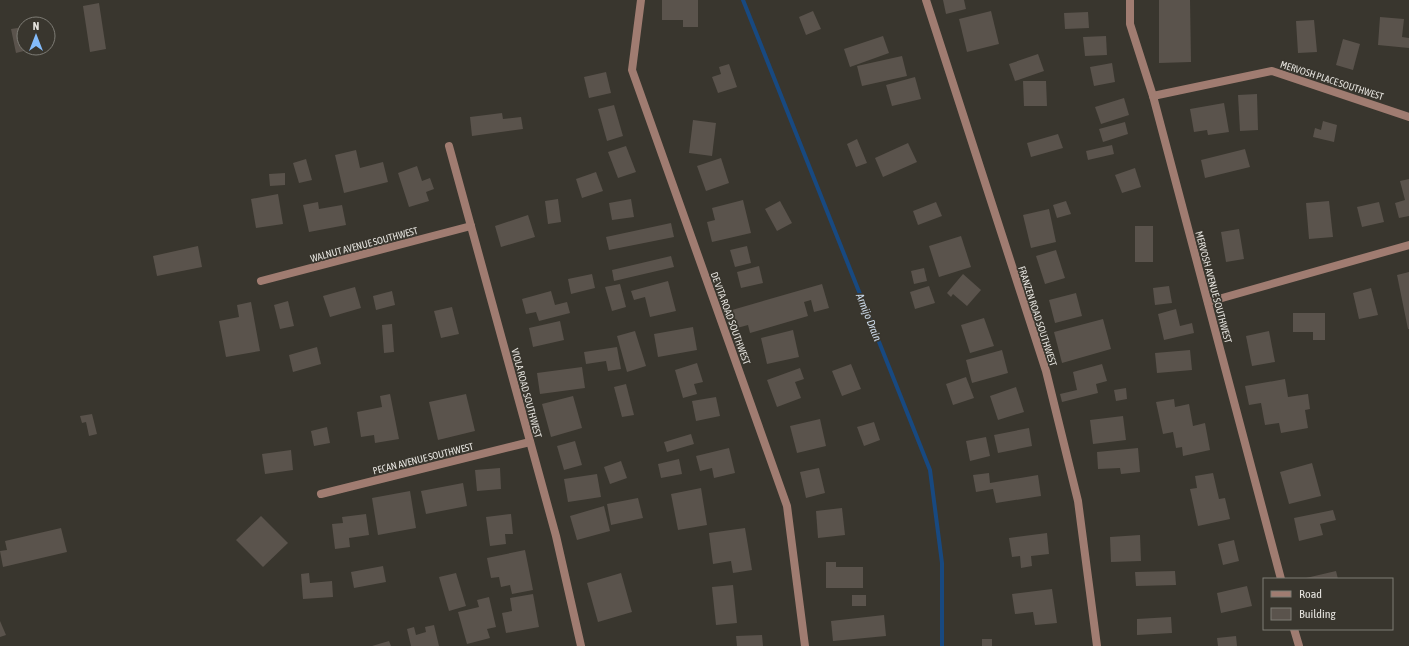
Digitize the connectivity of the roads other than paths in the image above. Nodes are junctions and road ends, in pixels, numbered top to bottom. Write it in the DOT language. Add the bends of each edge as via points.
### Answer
graph roads {
  1 [pos="641,0"];
  2 [pos="926,0"];
  3 [pos="1130,0"];
  4 [pos="1153,96"];
  5 [pos="1409,117"];
  6 [pos="449,146"];
  7 [pos="471,226"];
  8 [pos="1409,245"];
  9 [pos="261,280"];
  10 [pos="1208,302"];
  11 [pos="530,442"];
  12 [pos="321,494"];
  13 [pos="1281,578"];
  14 [pos="1294,630"];
  15 [pos="581,646"];
  16 [pos="805,646"];
  17 [pos="1097,646"];
  18 [pos="1299,646"];
  1 -- 16 [label="street, DE VITA ROAD SOUTHWEST" via="632,70 787,506"];
  2 -- 17 [label="street, FRANZEN ROAD SOUTHWEST" via="1046,371 1078,501"];
  3 -- 4 [label="street, MERVOSH AVENUE SOUTHWEST" via="1130,24"];
  4 -- 5 [label="street, MERVOSH PLACE SOUTHWEST" via="1272,71"];
  4 -- 10 [label="street, MERVOSH AVENUE SOUTHWEST"];
  6 -- 7 [label="street, VIOLA ROAD SOUTHWEST"];
  7 -- 9 [label="street, WALNUT AVENUE SOUTHWEST"];
  7 -- 11 [label="street, VIOLA ROAD SOUTHWEST"];
  8 -- 10 [label="street"];
  10 -- 13 [label="street, MERVOSH AVENUE SOUTHWEST"];
  11 -- 12 [label="street, PECAN AVENUE SOUTHWEST"];
  11 -- 15 [label="street, VIOLA ROAD SOUTHWEST" via="556,536"];
  14 -- 18 [label="street"];
}
